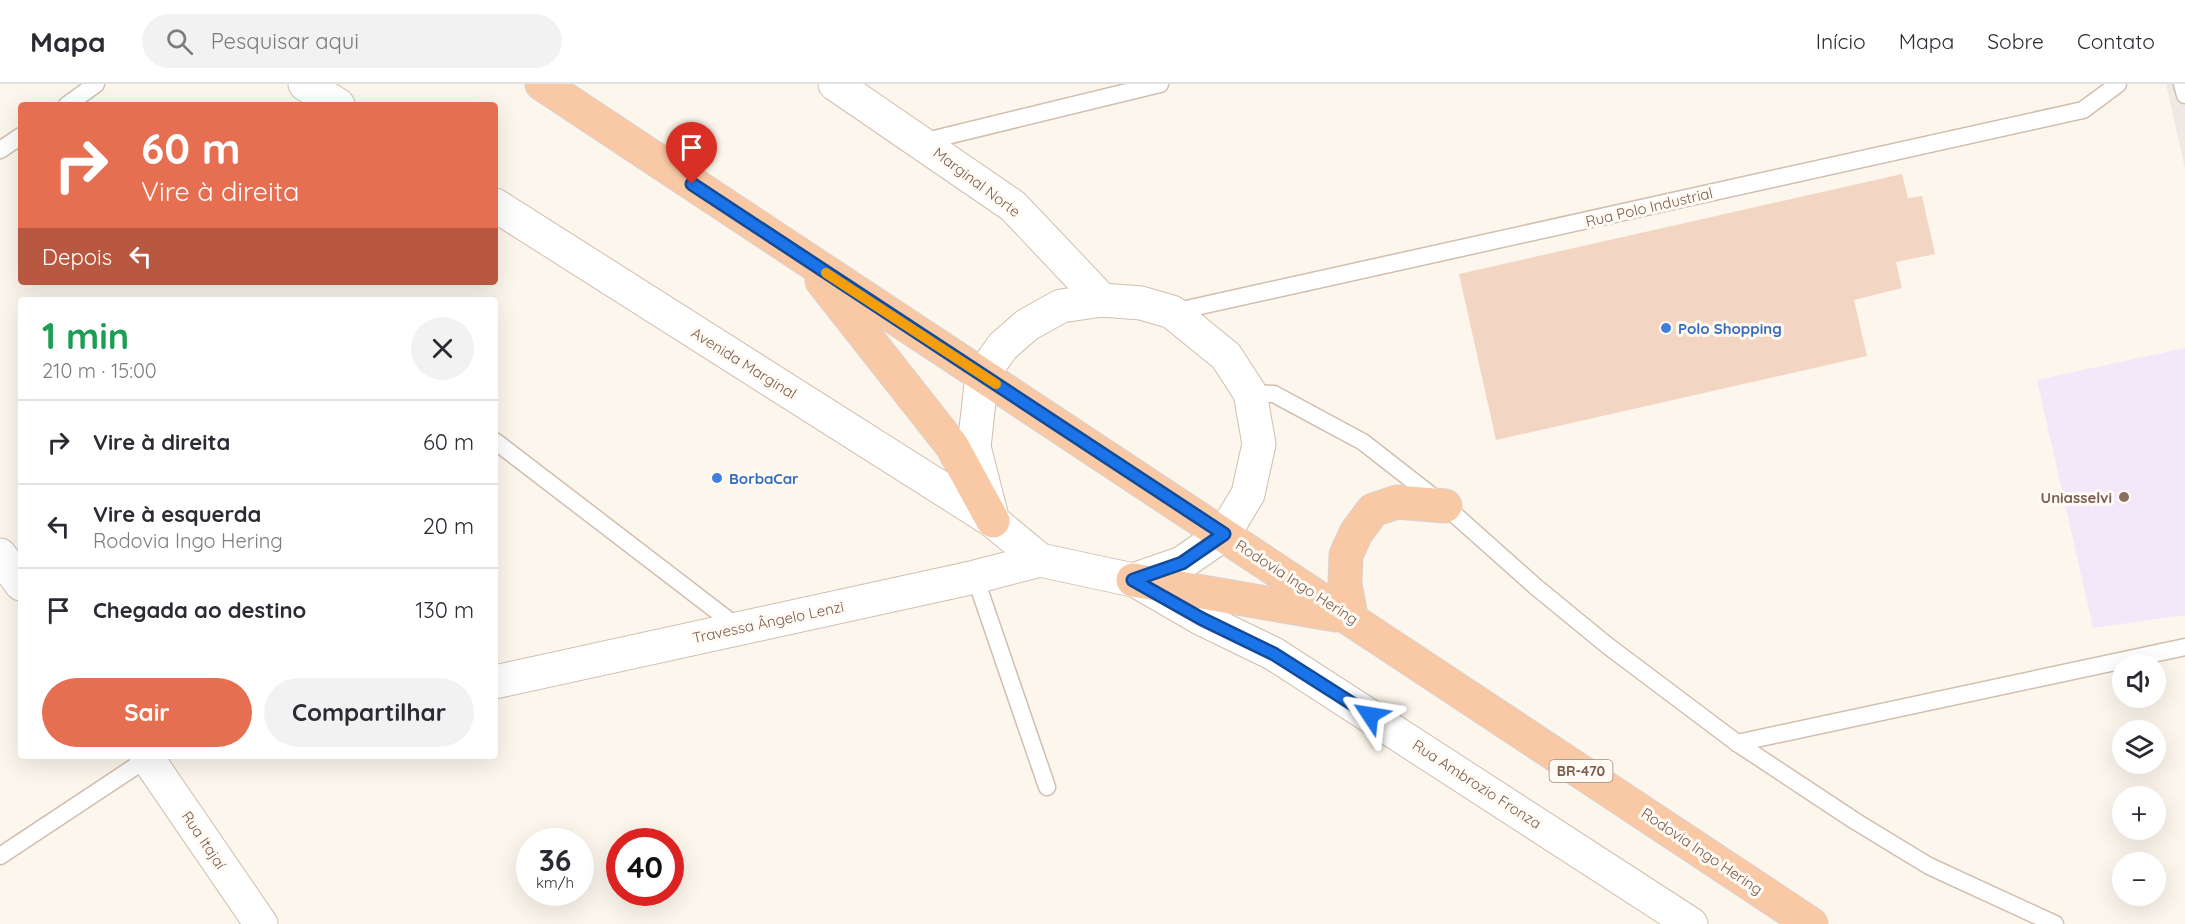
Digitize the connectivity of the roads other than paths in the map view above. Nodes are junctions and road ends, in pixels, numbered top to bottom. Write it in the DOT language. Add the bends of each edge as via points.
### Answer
graph roads {
  1 [pos="96,84"];
  2 [pos="304,84"];
  3 [pos="542,84"];
  4 [pos="835,84"];
  5 [pos="1160,84"];
  6 [pos="2118,84"];
  7 [pos="2182,84"];
  8 [pos="2185,95"];
  9 [pos="70,102"];
  10 [pos="333,102"];
  11 [pos="18,138"];
  12 [pos="922,142"];
  13 [pos="0,150"];
  14 [pos="498,207"];
  15 [pos="804,259"];
  16 [pos="1102,300"];
  17 [pos="1172,312"];
  18 [pos="982,375"];
  19 [pos="1250,393"];
  20 [pos="498,443"];
  21 [pos="1444,506"];
  22 [pos="993,521"];
  23 [pos="1224,534"];
  24 [pos="0,555"];
  25 [pos="1040,560"];
  26 [pos="975,577"];
  27 [pos="18,580"];
  28 [pos="1133,580"];
  29 [pos="1351,617"];
  30 [pos="739,628"];
  31 [pos="2185,647"];
  32 [pos="498,681"];
  33 [pos="1737,743"];
  34 [pos="147,759"];
  35 [pos="151,759"];
  36 [pos="1047,786"];
  37 [pos="0,856"];
  38 [pos="261,924"];
  39 [pos="1690,924"];
  40 [pos="1811,924"];
  41 [pos="2055,924"];
  1 -- 9 [label="lane"];
  2 -- 10 [label="street"];
  3 -- 15 [label="highway, Rodovia Ingo Hering / BR-470"];
  4 -- 12 [label="street, Marginal Norte"];
  5 -- 12 [label="lane"];
  6 -- 17 [label="lane, Rua Polo Industrial" via="2083,110"];
  7 -- 8 [label="lane"];
  11 -- 13 [label="lane"];
  12 -- 16 [label="street, Marginal Norte" via="1013,206"];
  14 -- 22 [label="street, Avenida Marginal"];
  15 -- 18 [label="highway, Rodovia Ingo Hering / BR-470"];
  15 -- 22 [label="highway" via="952,446"];
  16 -- 17 [label="street" via="1141,303"];
  16 -- 18 [label="street" via="1061,306 1027,325 1003,346"];
  17 -- 19 [label="street" via="1226,356"];
  18 -- 22 [label="street" via="974,447"];
  18 -- 23 [label="highway, Rodovia Ingo Hering / BR-470"];
  19 -- 21 [label="lane" via="1274,394 1363,442"];
  19 -- 23 [label="street" via="1259,444 1248,494"];
  20 -- 30 [label="lane"];
  21 -- 29 [label="highway" via="1397,502 1373,510 1346,555 1345,584"];
  21 -- 33 [label="lane" via="1608,646"];
  22 -- 25 [label="street, Avenida Marginal"];
  23 -- 28 [label="street" via="1182,563"];
  23 -- 29 [label="highway, Rodovia Ingo Hering / BR-470"];
  24 -- 27 [label="street"];
  25 -- 26 [label="street, Travessa Ângelo Lenzi"];
  25 -- 28 [label="street"];
  26 -- 30 [label="street, Travessa Ângelo Lenzi"];
  26 -- 36 [label="lane"];
  28 -- 29 [label="highway"];
  28 -- 39 [label="street, Rua Ambrozio Fronza" via="1274,654"];
  29 -- 40 [label="highway, Rodovia Ingo Hering / BR-470"];
  30 -- 32 [label="street, Travessa Ângelo Lenzi"];
  31 -- 33 [label="lane"];
  33 -- 41 [label="lane" via="1929,866"];
  34 -- 37 [label="lane"];
  35 -- 38 [label="street, Rua Itajaí"];
}
